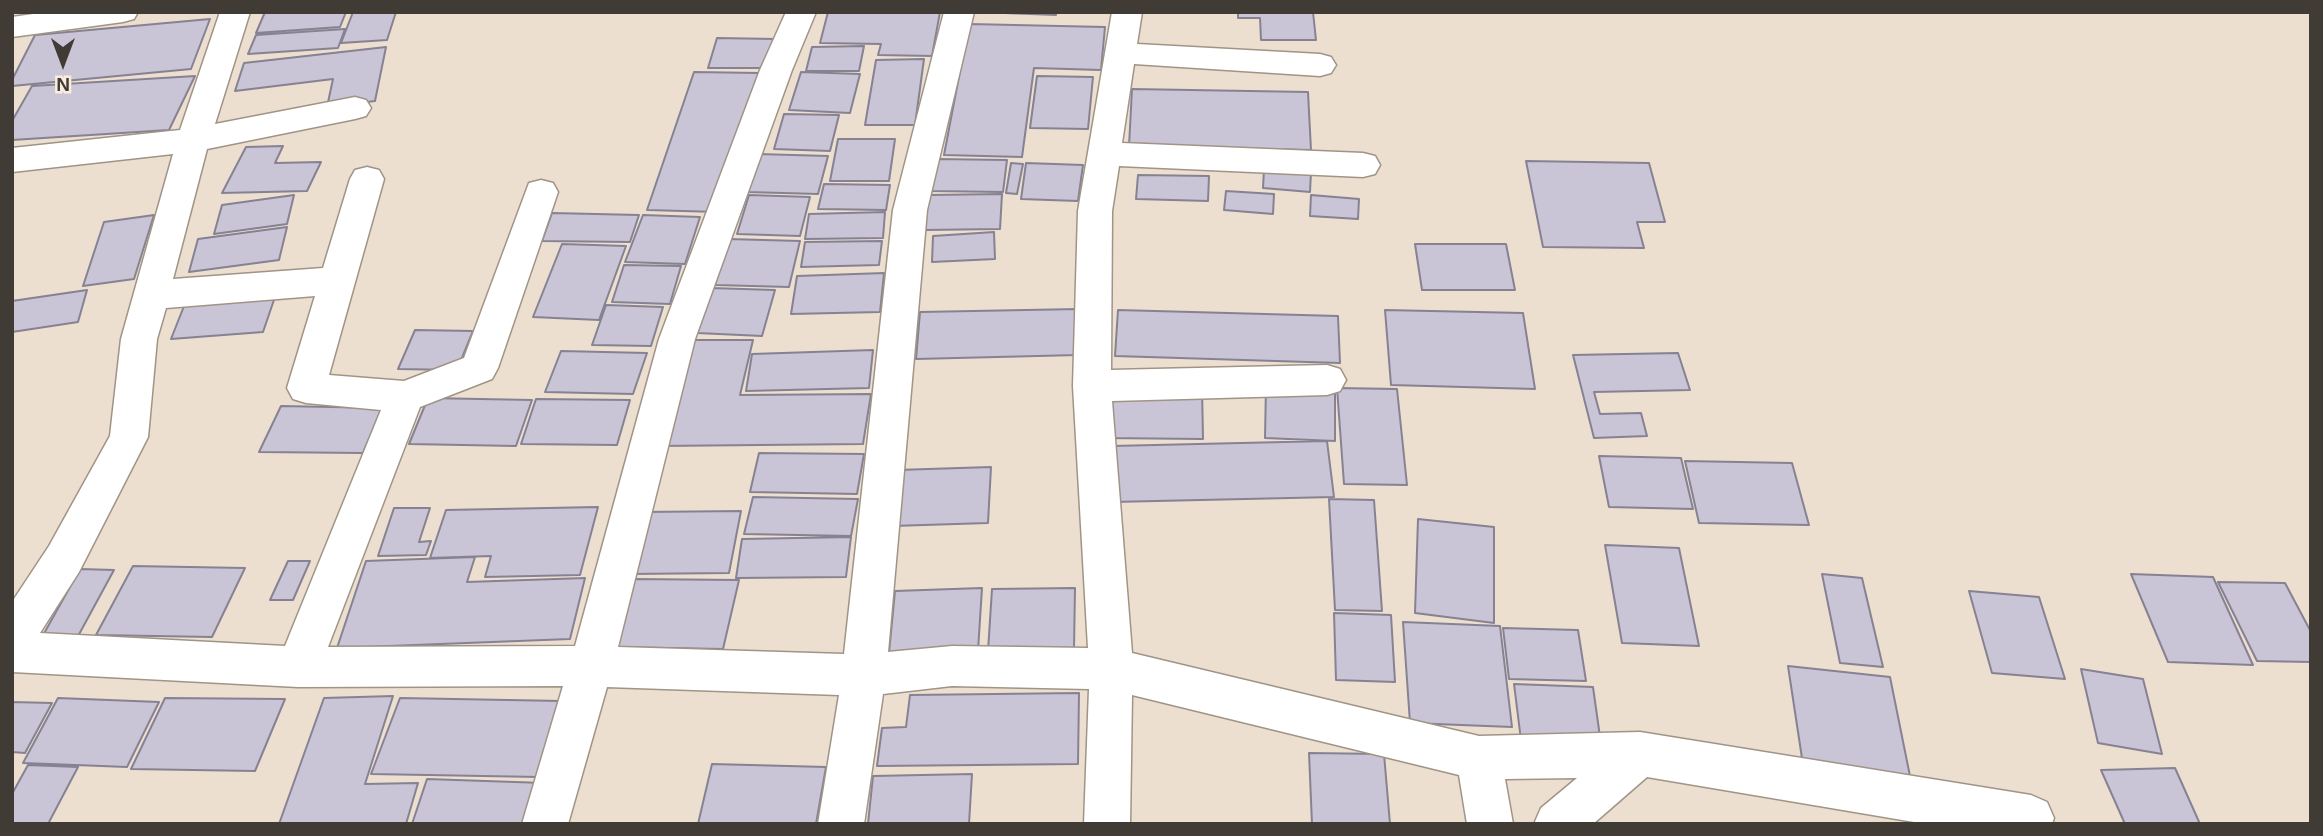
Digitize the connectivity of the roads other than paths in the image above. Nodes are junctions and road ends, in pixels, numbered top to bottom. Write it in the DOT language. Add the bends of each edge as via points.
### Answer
graph roads {
  1 [pos="122,12"];
  2 [pos="234,12"];
  3 [pos="801,12"];
  4 [pos="958,12"];
  5 [pos="1127,12"];
  6 [pos="12,27"];
  7 [pos="1120,53"];
  8 [pos="1320,65"];
  9 [pos="355,108"];
  10 [pos="193,140"];
  11 [pos="1105,154"];
  12 [pos="12,160"];
  13 [pos="1363,165"];
  14 [pos="368,179"];
  15 [pos="541,192"];
  16 [pos="337,281"];
  17 [pos="151,295"];
  18 [pos="1327,380"];
  19 [pos="1092,386"];
  20 [pos="405,397"];
  21 [pos="12,640"];
  22 [pos="12,652"];
  23 [pos="591,666"];
  24 [pos="298,667"];
  25 [pos="1111,669"];
  26 [pos="864,675"];
  27 [pos="1640,754"];
  28 [pos="1479,758"];
  29 [pos="2031,818"];
  30 [pos="545,824"];
  31 [pos="841,824"];
  32 [pos="1107,824"];
  33 [pos="1490,824"];
  34 [pos="1557,824"];
  1 -- 6 [label="street"];
  2 -- 10 [label="street"];
  3 -- 23 [label="street" via="677,339"];
  4 -- 26 [label="street" via="910,210"];
  5 -- 7 [label="street"];
  7 -- 8 [label="street"];
  7 -- 11 [label="street"];
  9 -- 10 [label="street"];
  10 -- 12 [label="street"];
  10 -- 17 [label="street"];
  11 -- 13 [label="street"];
  11 -- 19 [label="street" via="1096,211"];
  14 -- 16 [label="street"];
  15 -- 20 [label="street" via="479,368"];
  16 -- 17 [label="street"];
  16 -- 20 [label="street" via="306,388"];
  17 -- 21 [label="street" via="139,339 129,437 64,559"];
  18 -- 19 [label="street"];
  19 -- 25 [label="street"];
  20 -- 24 [label="street"];
  22 -- 24 [label="street"];
  23 -- 24 [label="street"];
  23 -- 26 [label="street"];
  23 -- 30 [label="street"];
  25 -- 26 [label="street" via="952,666"];
  25 -- 28 [label="street"];
  25 -- 32 [label="street"];
  26 -- 31 [label="street"];
  27 -- 28 [label="street"];
  27 -- 29 [label="street"];
  27 -- 34 [label="street"];
  28 -- 33 [label="street"];
}
